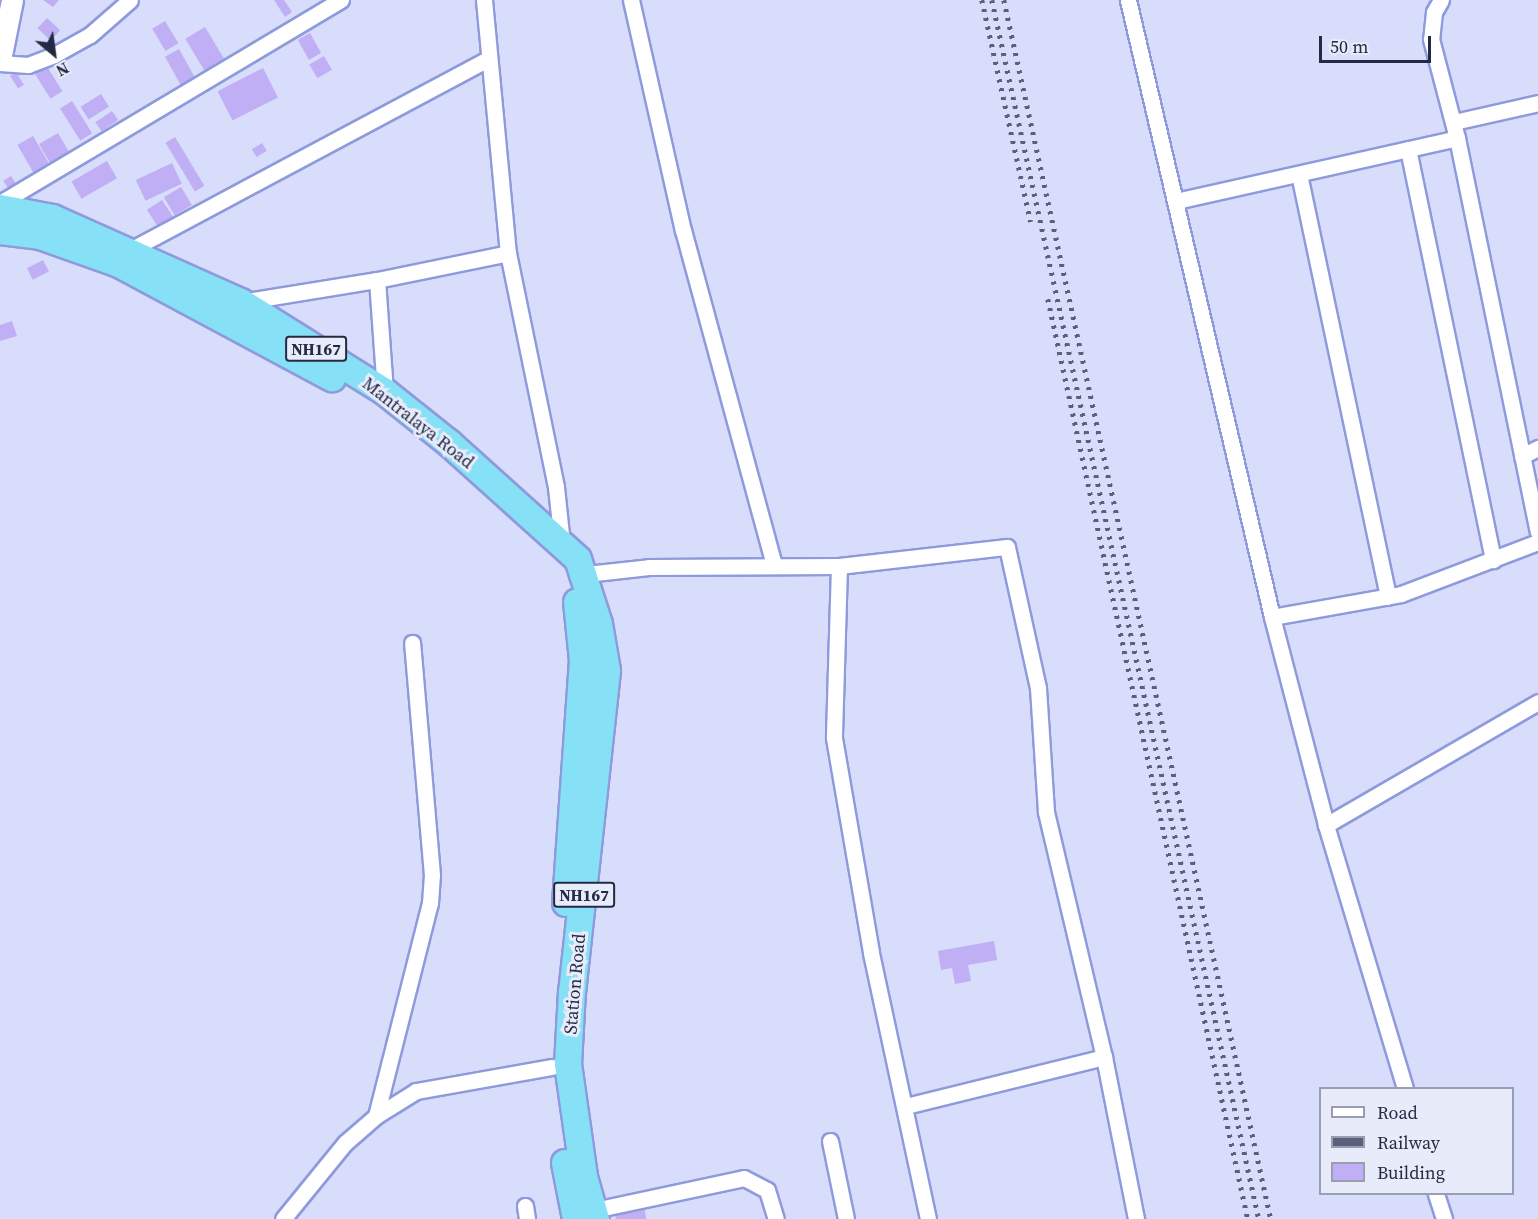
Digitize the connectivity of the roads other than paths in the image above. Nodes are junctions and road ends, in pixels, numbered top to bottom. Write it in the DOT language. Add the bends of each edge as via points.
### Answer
graph roads {
  1 [pos="12,0"];
  2 [pos="130,0"];
  3 [pos="341,0"];
  4 [pos="484,0"];
  5 [pos="631,0"];
  6 [pos="1128,0"];
  7 [pos="1441,0"];
  8 [pos="488,59"];
  9 [pos="0,62"];
  10 [pos="1538,103"];
  11 [pos="1456,130"];
  12 [pos="1408,149"];
  13 [pos="1299,174"];
  14 [pos="1176,201"];
  15 [pos="0,206"];
  16 [pos="0,231"];
  17 [pos="130,250"];
  18 [pos="508,253"];
  19 [pos="377,280"];
  20 [pos="241,302"];
  21 [pos="385,392"];
  22 [pos="1538,448"];
  23 [pos="1522,456"];
  24 [pos="1538,532"];
  25 [pos="1538,542"];
  26 [pos="562,544"];
  27 [pos="1493,560"];
  28 [pos="774,565"];
  29 [pos="839,566"];
  30 [pos="577,575"];
  31 [pos="1388,597"];
  32 [pos="1272,617"];
  33 [pos="412,643"];
  34 [pos="1538,702"];
  35 [pos="1326,825"];
  36 [pos="1104,1057"];
  37 [pos="552,1067"];
  38 [pos="1404,1087"];
  39 [pos="906,1106"];
  40 [pos="376,1116"];
  41 [pos="830,1141"];
  42 [pos="1436,1195"];
  43 [pos="588,1216"];
  44 [pos="283,1219"];
  45 [pos="776,1219"];
  46 [pos="846,1219"];
  47 [pos="928,1219"];
  48 [pos="1136,1219"];
  49 [pos="1444,1219"];
  1 -- 9 [label="main road"];
  2 -- 9 [label="street" via="90,36 54,55 28,65"];
  3 -- 15 [label="street"];
  4 -- 8 [label="street"];
  5 -- 28 [label="street" via="683,230"];
  6 -- 14 [label="street"];
  7 -- 11 [label="street" via="1434,12 1431,39"];
  8 -- 17 [label="street"];
  8 -- 18 [label="street"];
  10 -- 11 [label="street"];
  11 -- 12 [label="street"];
  11 -- 23 [label="street"];
  12 -- 13 [label="street"];
  12 -- 27 [label="street"];
  13 -- 14 [label="street"];
  13 -- 31 [label="street"];
  14 -- 32 [label="street"];
  15 -- 17 [label="highway, Mantralaya Road / NH167" via="53,218"];
  16 -- 30 [label="highway, Mantralaya Road / NH167" via="40,236 119,264 207,308 374,402 444,456"];
  17 -- 20 [label="highway, Mantralaya Road / NH167"];
  18 -- 19 [label="street"];
  18 -- 26 [label="street" via="556,487"];
  19 -- 20 [label="street"];
  19 -- 21 [label="street"];
  20 -- 21 [label="highway, Mantralaya Road / NH167"];
  21 -- 26 [label="highway, Mantralaya Road / NH167" via="449,443"];
  22 -- 23 [label="street"];
  23 -- 24 [label="street"];
  25 -- 27 [label="street"];
  26 -- 30 [label="highway, Mantralaya Road / NH167" via="578,560"];
  27 -- 31 [label="street"];
  28 -- 29 [label="street"];
  28 -- 30 [label="street"];
  29 -- 36 [label="street" via="1007,547 1038,688 1046,812"];
  29 -- 39 [label="street" via="834,738 871,953"];
  30 -- 37 [label="highway, Station Road / NH167" via="583,661"];
  30 -- 43 [label="highway, Station Road / NH167" via="598,624 607,671 572,991 568,1064"];
  31 -- 32 [label="street"];
  32 -- 35 [label="street"];
  33 -- 40 [label="street" via="432,875 430,903"];
  34 -- 35 [label="street"];
  35 -- 38 [label="street"];
  36 -- 39 [label="street"];
  36 -- 48 [label="street"];
  37 -- 40 [label="street" via="437,1085 416,1091"];
  37 -- 43 [label="highway, Station Road / NH167"];
  39 -- 47 [label="street"];
  40 -- 44 [label="street" via="345,1143"];
  41 -- 46 [label="street"];
  42 -- 49 [label="street"];
  43 -- 45 [label="street" via="744,1178 767,1190"];
}
